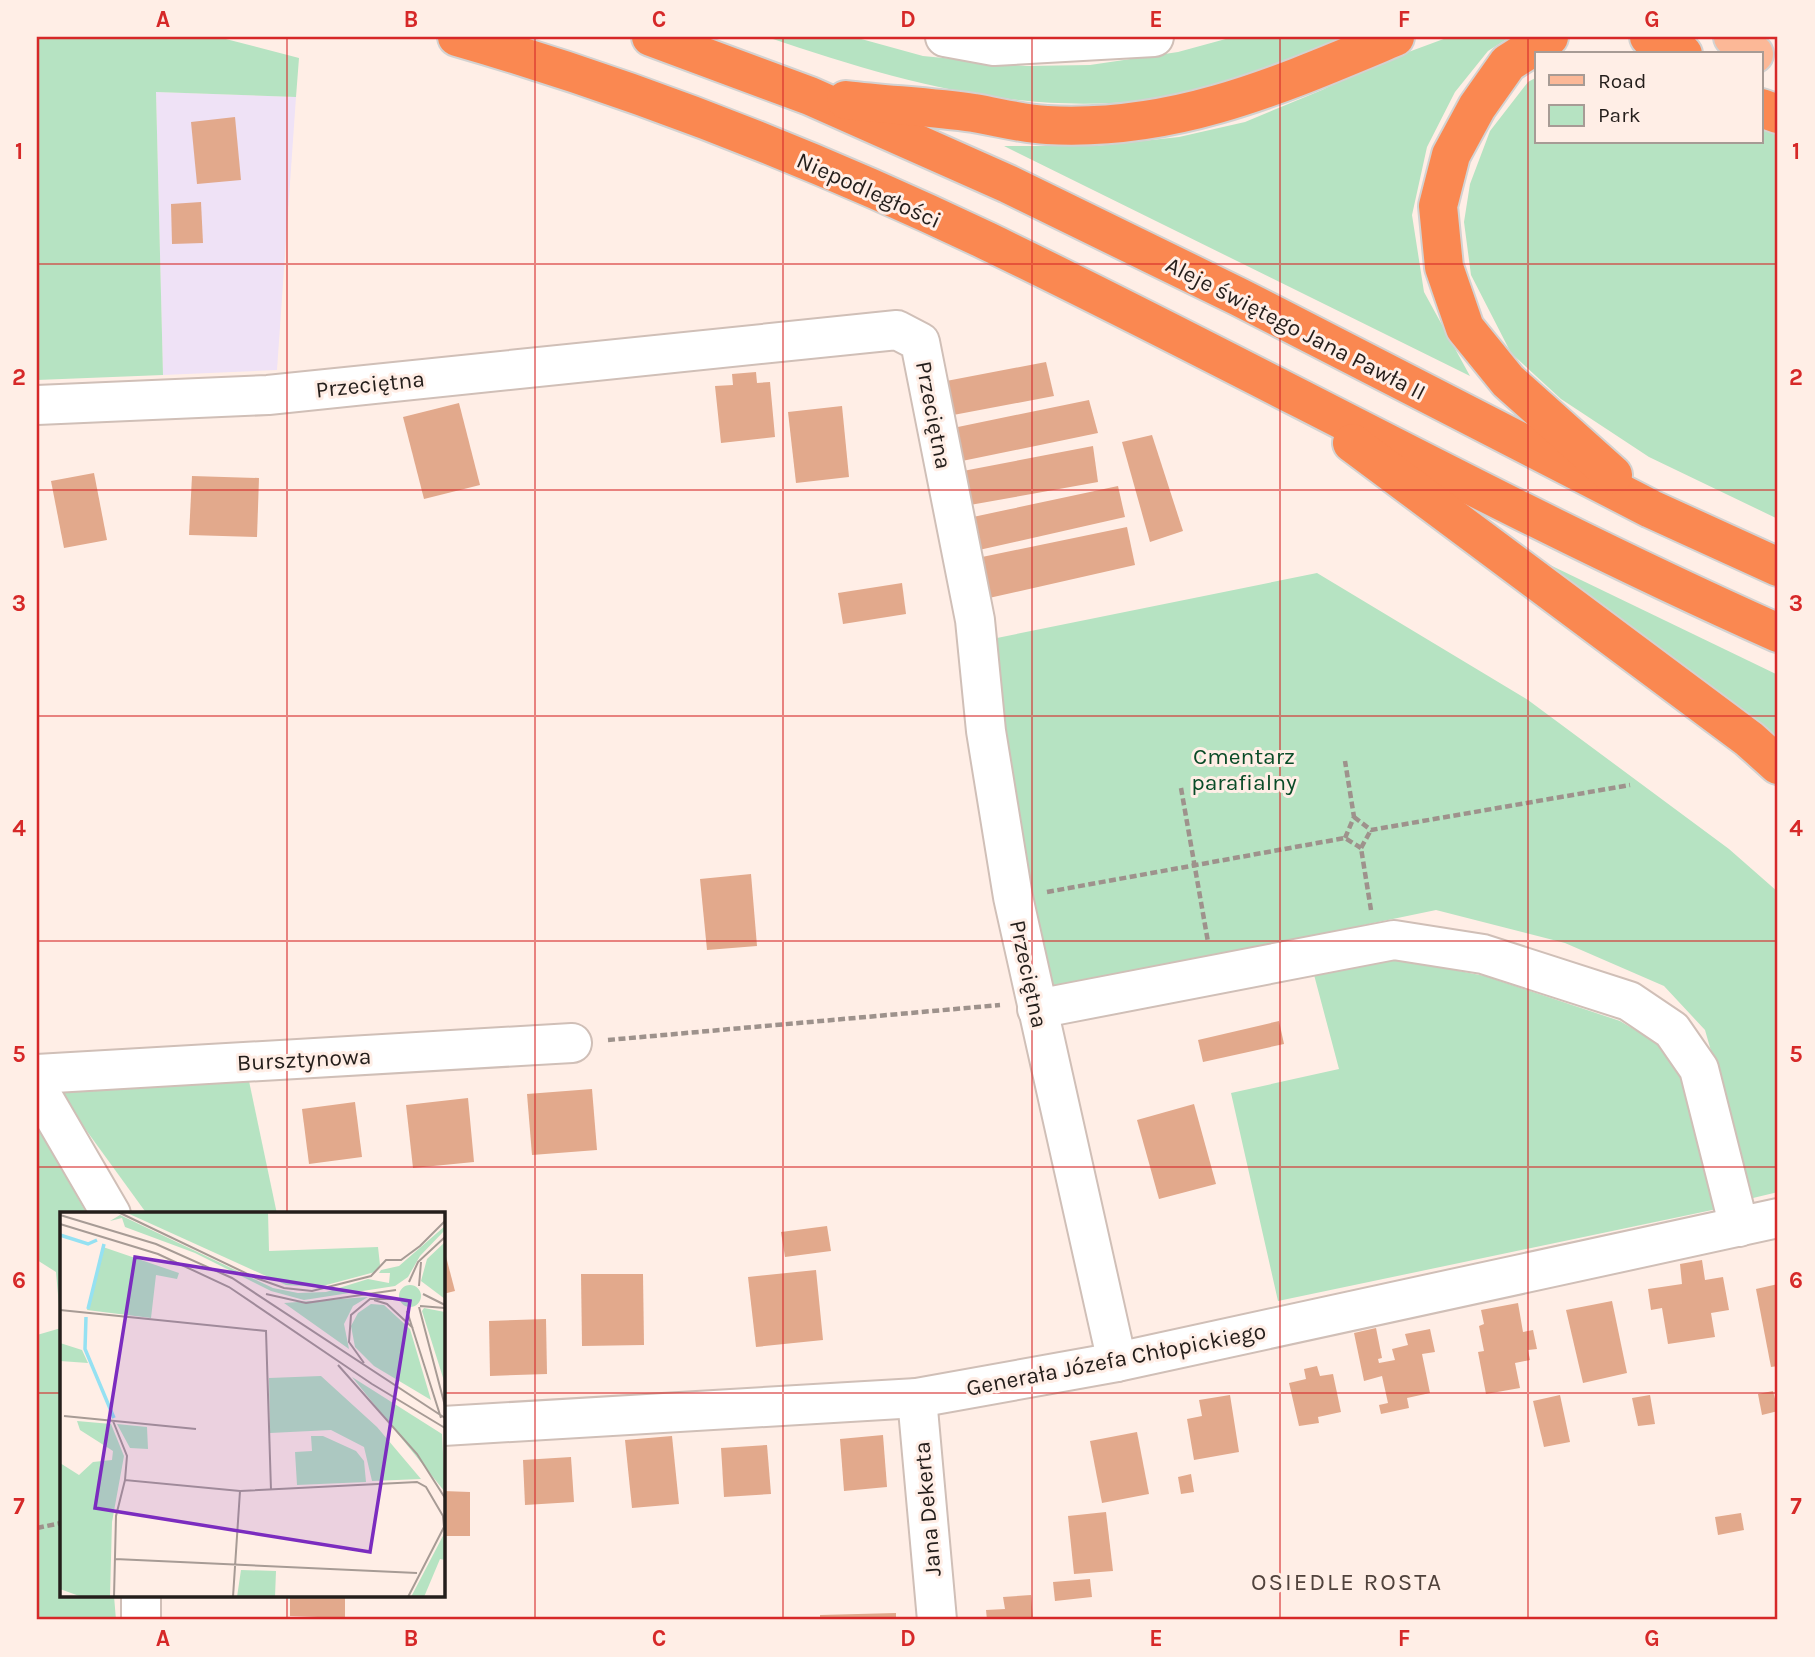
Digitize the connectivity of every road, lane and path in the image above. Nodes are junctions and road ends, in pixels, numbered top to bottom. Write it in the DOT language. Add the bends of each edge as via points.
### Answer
graph roads {
  1 [pos="457,37"];
  2 [pos="651,37"];
  3 [pos="946,37"];
  4 [pos="1154,37"];
  5 [pos="1395,37"];
  6 [pos="1549,37"];
  7 [pos="1649,37"];
  8 [pos="1733,37"];
  9 [pos="1680,52"];
  10 [pos="1752,52"];
  11 [pos="810,96"];
  12 [pos="1266,379"];
  13 [pos="37,405"];
  14 [pos="1651,509"];
  15 [pos="1778,567"];
  16 [pos="1778,632"];
  17 [pos="1345,761"];
  18 [pos="1778,765"];
  19 [pos="1630,785"];
  20 [pos="1181,788"];
  21 [pos="1354,817"];
  22 [pos="1371,830"];
  23 [pos="1345,838"];
  24 [pos="1361,848"];
  25 [pos="1195,865"];
  26 [pos="1045,892"];
  27 [pos="1371,911"];
  28 [pos="1210,950"];
  29 [pos="1037,1009"];
  30 [pos="572,1043"];
  31 [pos="37,1074"];
  32 [pos="37,1087"];
  33 [pos="110,1212"];
  34 [pos="1778,1219"];
  35 [pos="1739,1227"];
  36 [pos="1117,1362"];
  37 [pos="917,1398"];
  38 [pos="444,1426"];
  39 [pos="60,1522"];
  40 [pos="37,1528"];
  41 [pos="141,1598"];
  42 [pos="141,1620"];
  43 [pos="937,1620"];
  1 -- 12 [label="highway, Niepodległości" via="639,95 821,167 984,240"];
  2 -- 11 [label="highway"];
  3 -- 4 [label="street" via="994,46"];
  5 -- 11 [label="highway" via="1256,94 1145,121 1046,125"];
  6 -- 14 [label="highway" via="1508,63 1451,155 1438,206 1444,267 1465,328 1508,380"];
  7 -- 9 [label="highway"];
  8 -- 10 [label="main road"];
  11 -- 14 [label="highway, Aleje świętego Jana Pawła II" via="1008,184 1227,291"];
  12 -- 16 [label="highway" via="1655,578"];
  12 -- 18 [label="highway"];
  13 -- 29 [label="street, Przeciętna" via="268,394 897,330 920,342 975,620 988,744"];
  14 -- 15 [label="highway, Aleje świętego Jana Pawła II"];
  17 -- 21 [label="path"];
  19 -- 22 [label="path"];
  20 -- 25 [label="path"];
  21 -- 22 [label="path"];
  21 -- 23 [label="path"];
  22 -- 24 [label="path"];
  23 -- 24 [label="path"];
  23 -- 25 [label="path"];
  24 -- 27 [label="path"];
  25 -- 26 [label="path"];
  25 -- 28 [label="path"];
  29 -- 30 [label="path" via="1015,1004"];
  29 -- 35 [label="street" via="1394,940 1483,954 1629,1001 1672,1030 1699,1069"];
  29 -- 36 [label="street, Przeciętna"];
  30 -- 31 [label="street, Bursztynowa"];
  32 -- 33 [label="street"];
  34 -- 35 [label="street, Generała Józefa Chłopickiego"];
  35 -- 36 [label="street, Generała Józefa Chłopickiego"];
  36 -- 37 [label="street, Generała Józefa Chłopickiego"];
  37 -- 38 [label="street, Generała Józefa Chłopickiego"];
  37 -- 43 [label="street, Jana Dekerta"];
  39 -- 40 [label="path"];
  41 -- 42 [label="street"];
}
